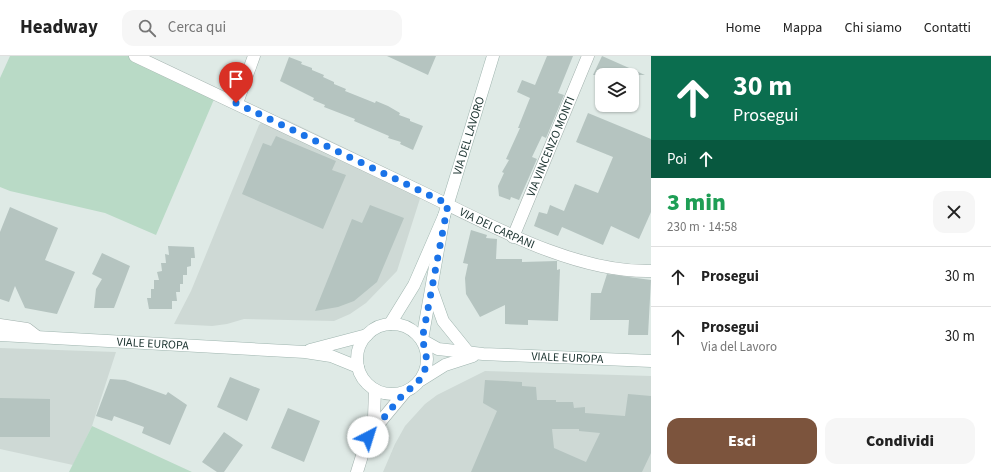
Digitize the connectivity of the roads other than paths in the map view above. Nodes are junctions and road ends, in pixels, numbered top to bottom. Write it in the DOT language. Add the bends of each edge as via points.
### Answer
graph roads {
  1 [pos="135,56"];
  2 [pos="254,56"];
  3 [pos="493,56"];
  4 [pos="588,56"];
  5 [pos="236,103"];
  6 [pos="446,210"];
  7 [pos="513,237"];
  8 [pos="651,271"];
  9 [pos="431,288"];
  10 [pos="390,324"];
  11 [pos="0,325"];
  12 [pos="367,335"];
  13 [pos="0,336"];
  14 [pos="36,336"];
  15 [pos="422,340"];
  16 [pos="305,352"];
  17 [pos="468,352"];
  18 [pos="483,354"];
  19 [pos="651,361"];
  20 [pos="358,367"];
  21 [pos="421,380"];
  22 [pos="375,390"];
  23 [pos="405,392"];
  24 [pos="368,437"];
  25 [pos="357,472"];
  1 -- 5 [label="street, VIA DEI CARPANI"];
  2 -- 5 [label="street"];
  3 -- 6 [label="street, VIA DEL LAVORO"];
  4 -- 7 [label="street, VIA VINCENZO MONTI"];
  5 -- 6 [label="street, VIA DEI CARPANI"];
  6 -- 7 [label="street, VIA DEI CARPANI"];
  6 -- 9 [label="street, VIA DEL LAVORO"];
  6 -- 10 [label="street, VIA DEL LAVORO" via="414,285"];
  7 -- 8 [label="street, VIA DEI CARPANI" via="600,266"];
  9 -- 15 [label="street, VIA DEL LAVORO"];
  9 -- 17 [label="street" via="443,321"];
  10 -- 12 [label="street"];
  10 -- 15 [label="street" via="408,328"];
  11 -- 14 [label="street" via="27,329"];
  12 -- 16 [label="street, VIALE EUROPA"];
  12 -- 20 [label="street" via="357,356"];
  13 -- 14 [label="street, VIALE EUROPA"];
  14 -- 16 [label="street, VIALE EUROPA"];
  15 -- 17 [label="street, VIALE EUROPA" via="438,349"];
  15 -- 21 [label="street" via="428,360"];
  16 -- 20 [label="street, VIALE EUROPA" via="331,356"];
  17 -- 18 [label="street, VIALE EUROPA"];
  18 -- 19 [label="street, VIALE EUROPA"];
  18 -- 21 [label="street, VIALE EUROPA" via="452,362"];
  20 -- 22 [label="street" via="362,376"];
  21 -- 23 [label="street"];
  22 -- 23 [label="street" via="385,394"];
  22 -- 24 [label="street" via="374,417"];
  23 -- 24 [label="street"];
  24 -- 25 [label="street"];
}
